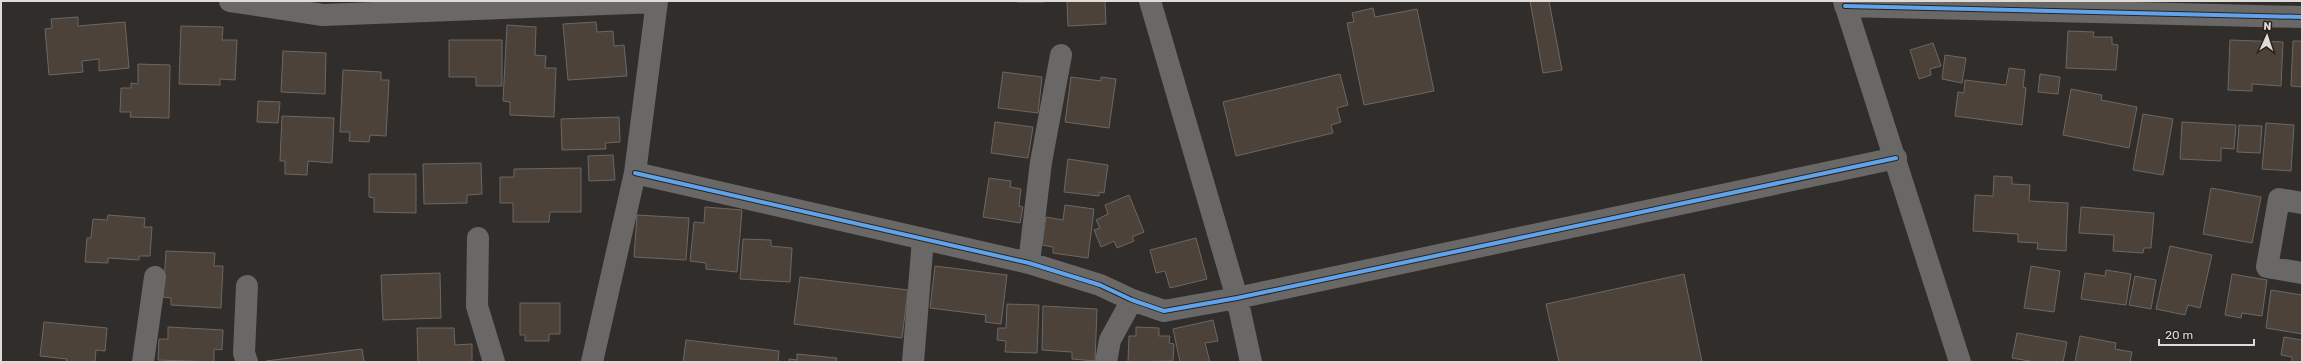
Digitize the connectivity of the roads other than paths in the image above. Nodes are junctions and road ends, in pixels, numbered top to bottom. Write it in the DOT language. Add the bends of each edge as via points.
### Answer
graph roads {
  1 [pos="230,1"];
  2 [pos="657,1"];
  3 [pos="1150,1"];
  4 [pos="1845,4"];
  5 [pos="323,8"];
  6 [pos="2302,17"];
  7 [pos="1061,55"];
  8 [pos="1896,158"];
  9 [pos="635,173"];
  10 [pos="2302,203"];
  11 [pos="478,238"];
  12 [pos="923,239"];
  13 [pos="1029,263"];
  14 [pos="2302,273"];
  15 [pos="154,276"];
  16 [pos="247,286"];
  17 [pos="1237,298"];
  18 [pos="1132,300"];
  19 [pos="143,362"];
  20 [pos="247,362"];
  21 [pos="494,362"];
  22 [pos="592,362"];
  23 [pos="913,362"];
  24 [pos="1106,362"];
  25 [pos="1251,362"];
  26 [pos="1960,362"];
  1 -- 5 [label="street"];
  2 -- 5 [label="street"];
  2 -- 9 [label="street"];
  3 -- 17 [label="street"];
  4 -- 6 [label="street"];
  4 -- 8 [label="street"];
  7 -- 13 [label="street" via="1041,162"];
  8 -- 17 [label="street"];
  8 -- 26 [label="street"];
  9 -- 12 [label="street"];
  9 -- 22 [label="street"];
  10 -- 14 [label="street" via="2279,199 2267,267"];
  11 -- 21 [label="street" via="477,306"];
  12 -- 13 [label="street"];
  12 -- 23 [label="street"];
  13 -- 18 [label="street" via="1100,285"];
  15 -- 19 [label="street"];
  16 -- 20 [label="street" via="244,353"];
  17 -- 18 [label="street" via="1164,311"];
  17 -- 25 [label="street"];
  18 -- 24 [label="street" via="1110,340"];
}
